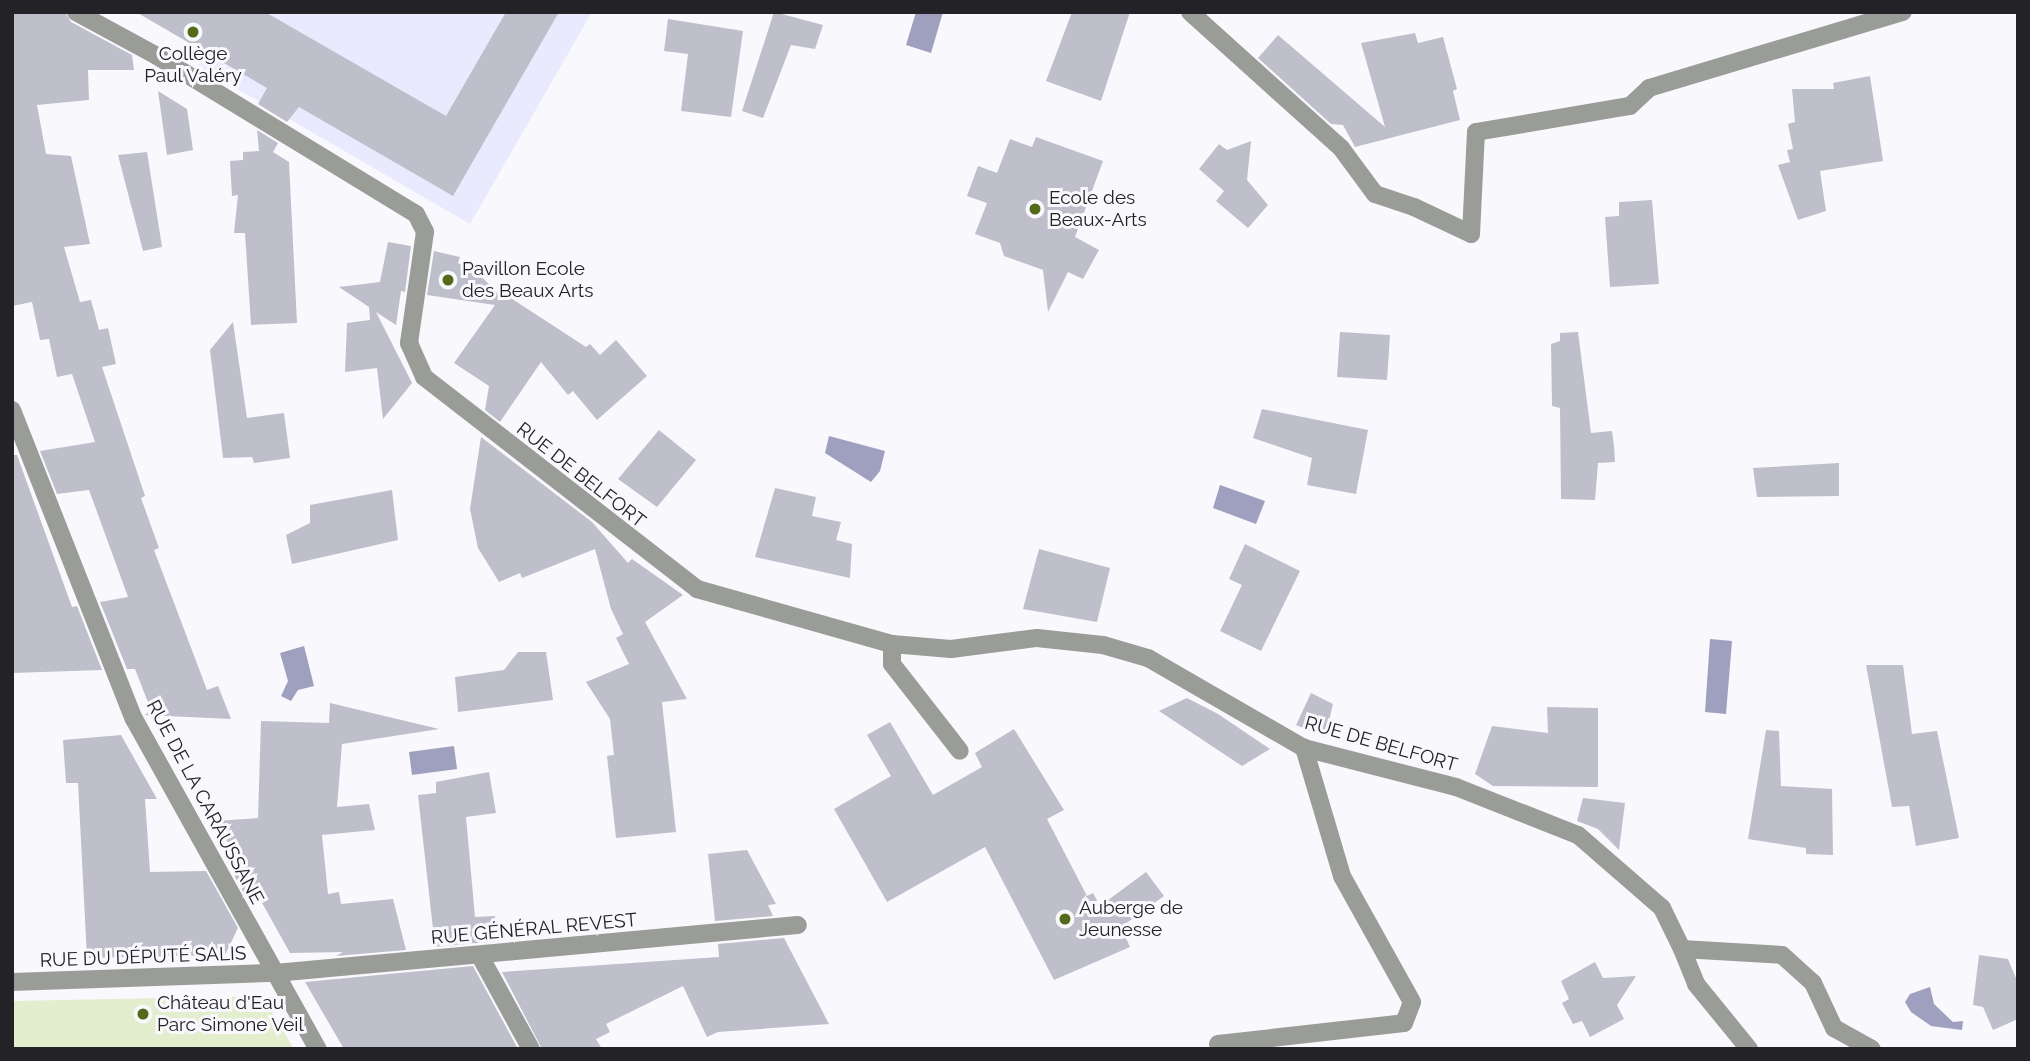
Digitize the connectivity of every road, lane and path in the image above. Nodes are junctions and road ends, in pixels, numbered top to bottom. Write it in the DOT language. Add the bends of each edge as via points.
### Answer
graph roads {
  1 [pos="76,12"];
  2 [pos="1190,12"];
  3 [pos="1903,12"];
  4 [pos="12,410"];
  5 [pos="892,644"];
  6 [pos="1304,748"];
  7 [pos="960,751"];
  8 [pos="798,925"];
  9 [pos="1682,949"];
  10 [pos="480,956"];
  11 [pos="275,973"];
  12 [pos="12,982"];
  13 [pos="1218,1044"];
  14 [pos="318,1049"];
  15 [pos="531,1049"];
  16 [pos="1749,1049"];
  17 [pos="1872,1049"];
  1 -- 5 [label="street, RUE DE BELFORT" via="157,56 416,214 425,232 409,343 424,377 619,533 697,589"];
  2 -- 3 [label="street" via="1341,148 1375,194 1471,234 1476,132 1630,106 1649,88"];
  4 -- 11 [label="street, RUE DE LA CARAUSSANE" via="134,719"];
  5 -- 6 [label="street, RUE DE BELFORT" via="951,649 1037,638 1119,649 1148,658"];
  5 -- 7 [label="street" via="892,664"];
  6 -- 9 [label="street, RUE DE BELFORT" via="1456,787 1578,835 1662,908"];
  6 -- 13 [label="street" via="1342,876 1412,1002 1404,1023"];
  8 -- 10 [label="street, RUE GÉNÉRAL REVEST"];
  9 -- 16 [label="street, RUE DE BELFORT" via="1696,984"];
  9 -- 17 [label="street" via="1782,955 1813,983 1834,1028"];
  10 -- 11 [label="street, RUE GÉNÉRAL REVEST"];
  10 -- 15 [label="street"];
  11 -- 12 [label="street, RUE DU DÉPUTÉ SALIS"];
  11 -- 14 [label="street, RUE DE LA CARAUSSANE"];
}
